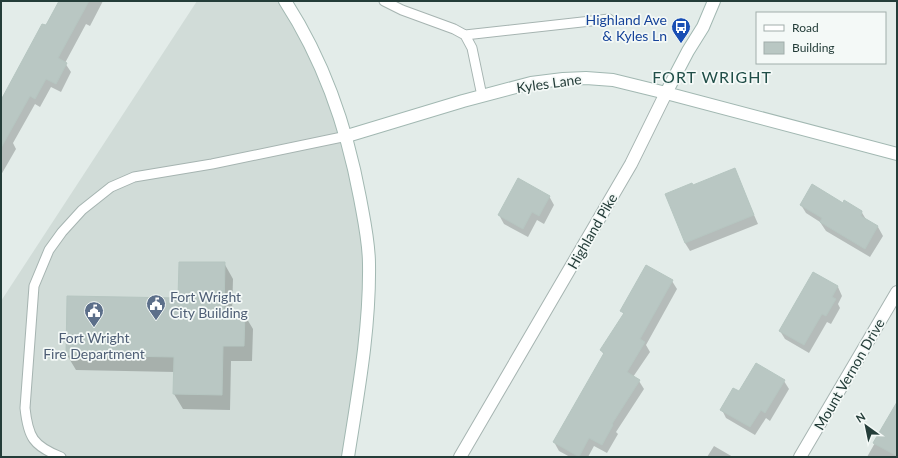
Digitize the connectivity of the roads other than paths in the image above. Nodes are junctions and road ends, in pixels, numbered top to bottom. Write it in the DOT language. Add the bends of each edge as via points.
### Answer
graph roads {
  1 [pos="285,1"];
  2 [pos="384,1"];
  3 [pos="714,1"];
  4 [pos="609,18"];
  5 [pos="464,35"];
  6 [pos="666,93"];
  7 [pos="482,96"];
  8 [pos="347,136"];
  9 [pos="897,154"];
  10 [pos="897,292"];
  11 [pos="60,457"];
  12 [pos="348,457"];
  13 [pos="460,457"];
  14 [pos="800,457"];
  1 -- 8 [label="main road" via="315,54"];
  2 -- 5 [label="lane"];
  3 -- 6 [label="main road, Highland Pike" via="703,27"];
  4 -- 5 [label="lane"];
  5 -- 7 [label="lane" via="472,48"];
  6 -- 7 [label="main road, Kyles Lane" via="613,80 586,78 531,83"];
  6 -- 9 [label="main road, Kyles Lane"];
  6 -- 13 [label="main road, Highland Pike" via="632,164"];
  7 -- 8 [label="main road, Kyles Lane"];
  8 -- 11 [label="lane" via="134,177 111,187 82,210 62,232 49,250 34,286 25,408 27,427 36,444"];
  8 -- 12 [label="main road" via="366,229 369,263 368,313 362,369"];
  10 -- 14 [label="main road, Mount Vernon Drive"];
}
